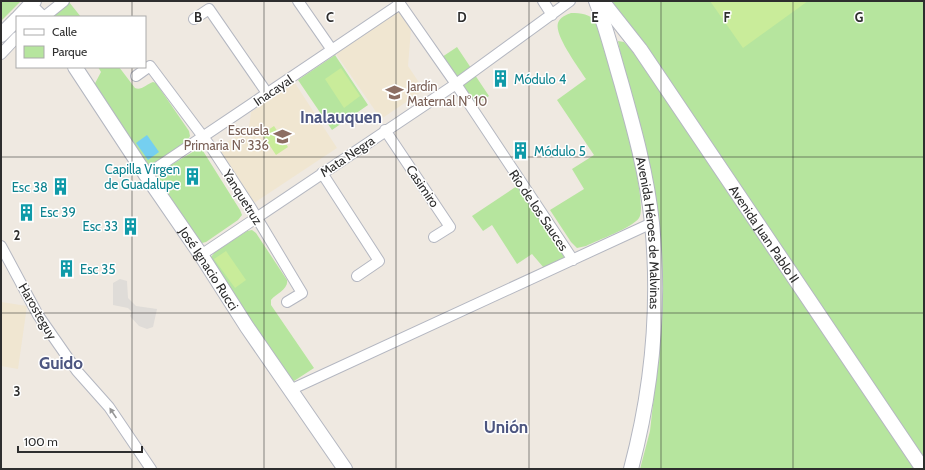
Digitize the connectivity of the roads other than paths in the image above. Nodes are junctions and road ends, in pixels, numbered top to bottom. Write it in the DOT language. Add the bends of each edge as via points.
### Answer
graph roads {
  1 [pos="64,1"];
  2 [pos="298,1"];
  3 [pos="543,1"];
  4 [pos="570,1"];
  5 [pos="596,1"];
  6 [pos="602,1"];
  7 [pos="399,2"];
  8 [pos="32,3"];
  9 [pos="552,15"];
  10 [pos="20,16"];
  11 [pos="39,16"];
  12 [pos="45,16"];
  13 [pos="194,19"];
  14 [pos="16,20"];
  15 [pos="1,35"];
  16 [pos="16,38"];
  17 [pos="332,50"];
  18 [pos="1,54"];
  19 [pos="76,68"];
  20 [pos="136,76"];
  21 [pos="456,84"];
  22 [pos="267,93"];
  23 [pos="385,130"];
  24 [pos="204,137"];
  25 [pos="322,173"];
  26 [pos="146,175"];
  27 [pos="257,218"];
  28 [pos="652,223"];
  29 [pos="434,237"];
  30 [pos="1,246"];
  31 [pos="201,255"];
  32 [pos="573,260"];
  33 [pos="357,276"];
  34 [pos="287,302"];
  35 [pos="290,390"];
  36 [pos="151,469"];
  37 [pos="346,469"];
  38 [pos="632,469"];
  39 [pos="923,469"];
  1 -- 12 [label="street"];
  2 -- 17 [label="street"];
  3 -- 9 [label="street"];
  4 -- 9 [label="street, Mata Negra"];
  5 -- 28 [label="main road, Avenida Héroes de Malvinas" via="639,148"];
  6 -- 39 [label="main road, Avenida Juan Pablo II" via="640,49"];
  7 -- 17 [label="street, Inacayal"];
  7 -- 21 [label="street, Río de los Sauces"];
  8 -- 10 [label="main road"];
  8 -- 11 [label="main road"];
  9 -- 21 [label="street, Mata Negra"];
  13 -- 22 [label="street" via="209,9"];
  14 -- 15 [label="main road"];
  16 -- 18 [label="street"];
  17 -- 22 [label="street, Inacayal"];
  19 -- 26 [label="main road, José Ignacio Rucci"];
  20 -- 24 [label="street, Yanquetruz" via="150,66"];
  21 -- 23 [label="street, Mata Negra"];
  21 -- 32 [label="street, Río de los Sauces"];
  22 -- 24 [label="street, Inacayal"];
  23 -- 25 [label="street, Mata Negra"];
  23 -- 29 [label="street, Casimiro" via="450,227"];
  24 -- 26 [label="street, Inacayal"];
  24 -- 27 [label="street, Yanquetruz"];
  25 -- 27 [label="street, Mata Negra"];
  25 -- 33 [label="street" via="379,261"];
  26 -- 31 [label="main road, José Ignacio Rucci"];
  27 -- 31 [label="street, Mata Negra"];
  27 -- 34 [label="street, Yanquetruz" via="302,293"];
  28 -- 32 [label="street"];
  28 -- 38 [label="main road, Avenida Héroes de Malvinas" via="655,266 653,339 644,413"];
  36 -- 30 [label="street, Harosteguy, one-way" via="109,407 77,371 38,315"];
  31 -- 35 [label="main road, José Ignacio Rucci"];
  32 -- 35 [label="street"];
  35 -- 37 [label="main road, José Ignacio Rucci"];
}
